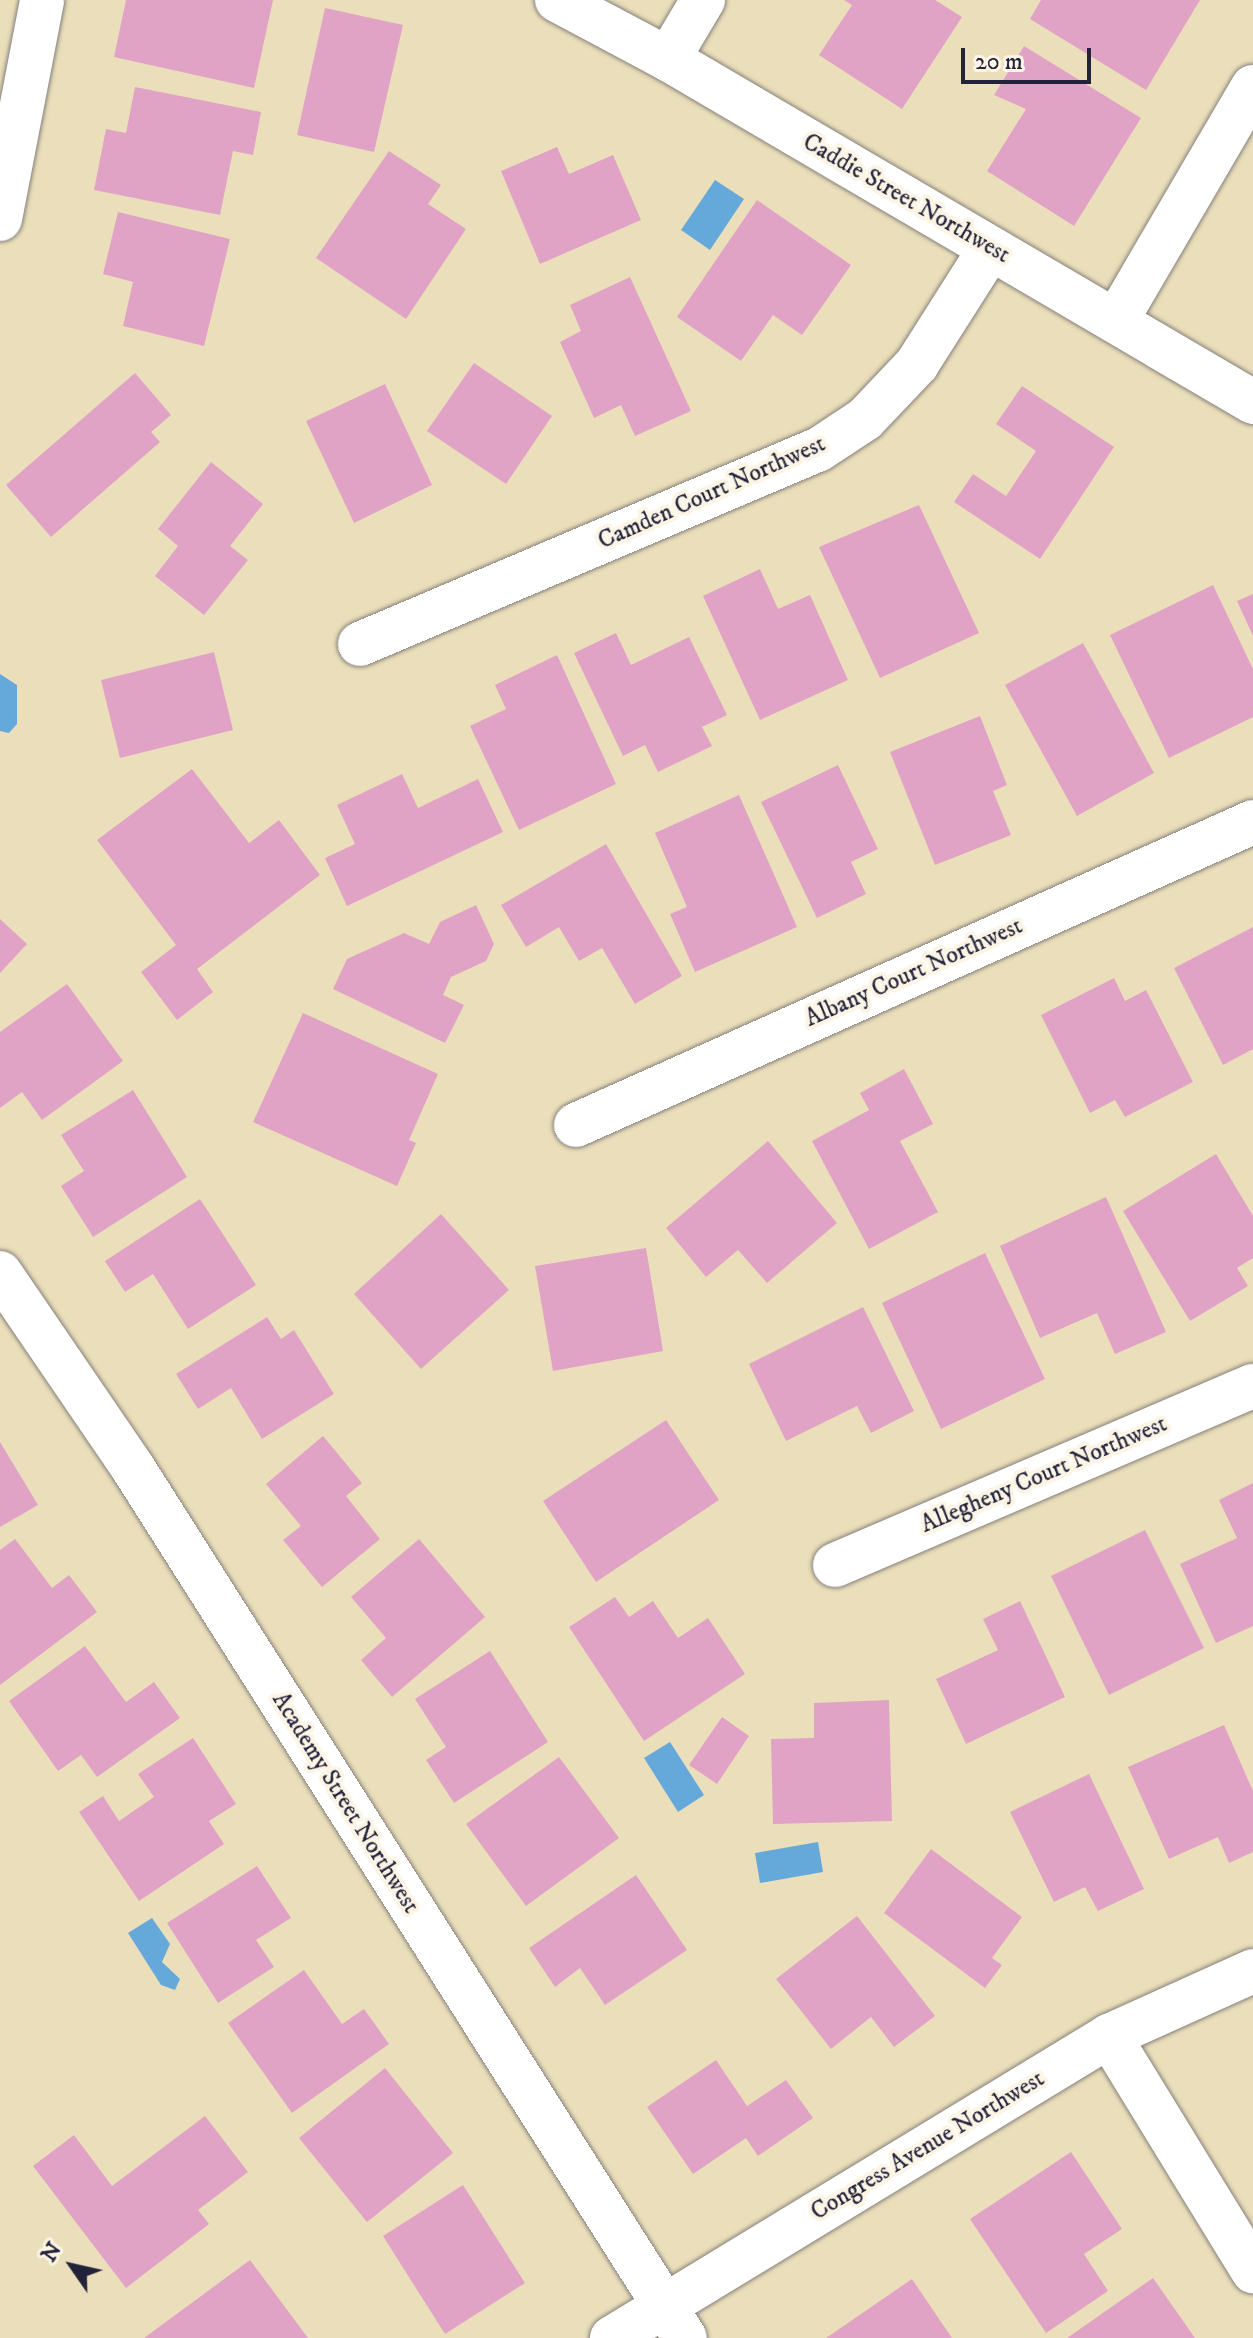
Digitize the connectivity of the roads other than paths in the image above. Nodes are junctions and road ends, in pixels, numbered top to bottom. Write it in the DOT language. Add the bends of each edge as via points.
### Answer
graph roads {
  1 [pos="42,0"];
  2 [pos="557,0"];
  3 [pos="703,0"];
  4 [pos="668,59"];
  5 [pos="1253,87"];
  6 [pos="0,219"];
  7 [pos="990,249"];
  8 [pos="1116,321"];
  9 [pos="1253,402"];
  10 [pos="360,644"];
  11 [pos="1253,822"];
  12 [pos="576,1125"];
  13 [pos="0,1273"];
  14 [pos="1253,1386"];
  15 [pos="835,1565"];
  16 [pos="1253,1971"];
  17 [pos="1109,2036"];
  18 [pos="1253,2271"];
  19 [pos="674,2322"];
  20 [pos="612,2338"];
  1 -- 6 [label="street"];
  2 -- 4 [label="street, Caddie Street Northwest"];
  3 -- 4 [label="street"];
  4 -- 7 [label="street, Caddie Street Northwest"];
  5 -- 8 [label="street"];
  7 -- 8 [label="street, Caddie Street Northwest"];
  7 -- 10 [label="street, Camden Court Northwest" via="917,364 865,419 818,450"];
  8 -- 9 [label="street, Caddie Street Northwest"];
  11 -- 12 [label="street, Albany Court Northwest"];
  13 -- 19 [label="street, Academy Street Northwest" via="133,1468"];
  14 -- 15 [label="street, Allegheny Court Northwest"];
  16 -- 17 [label="street, Congress Avenue Northwest"];
  17 -- 18 [label="street"];
  17 -- 19 [label="street, Congress Avenue Northwest"];
  19 -- 20 [label="street, Congress Avenue Northwest"];
}
